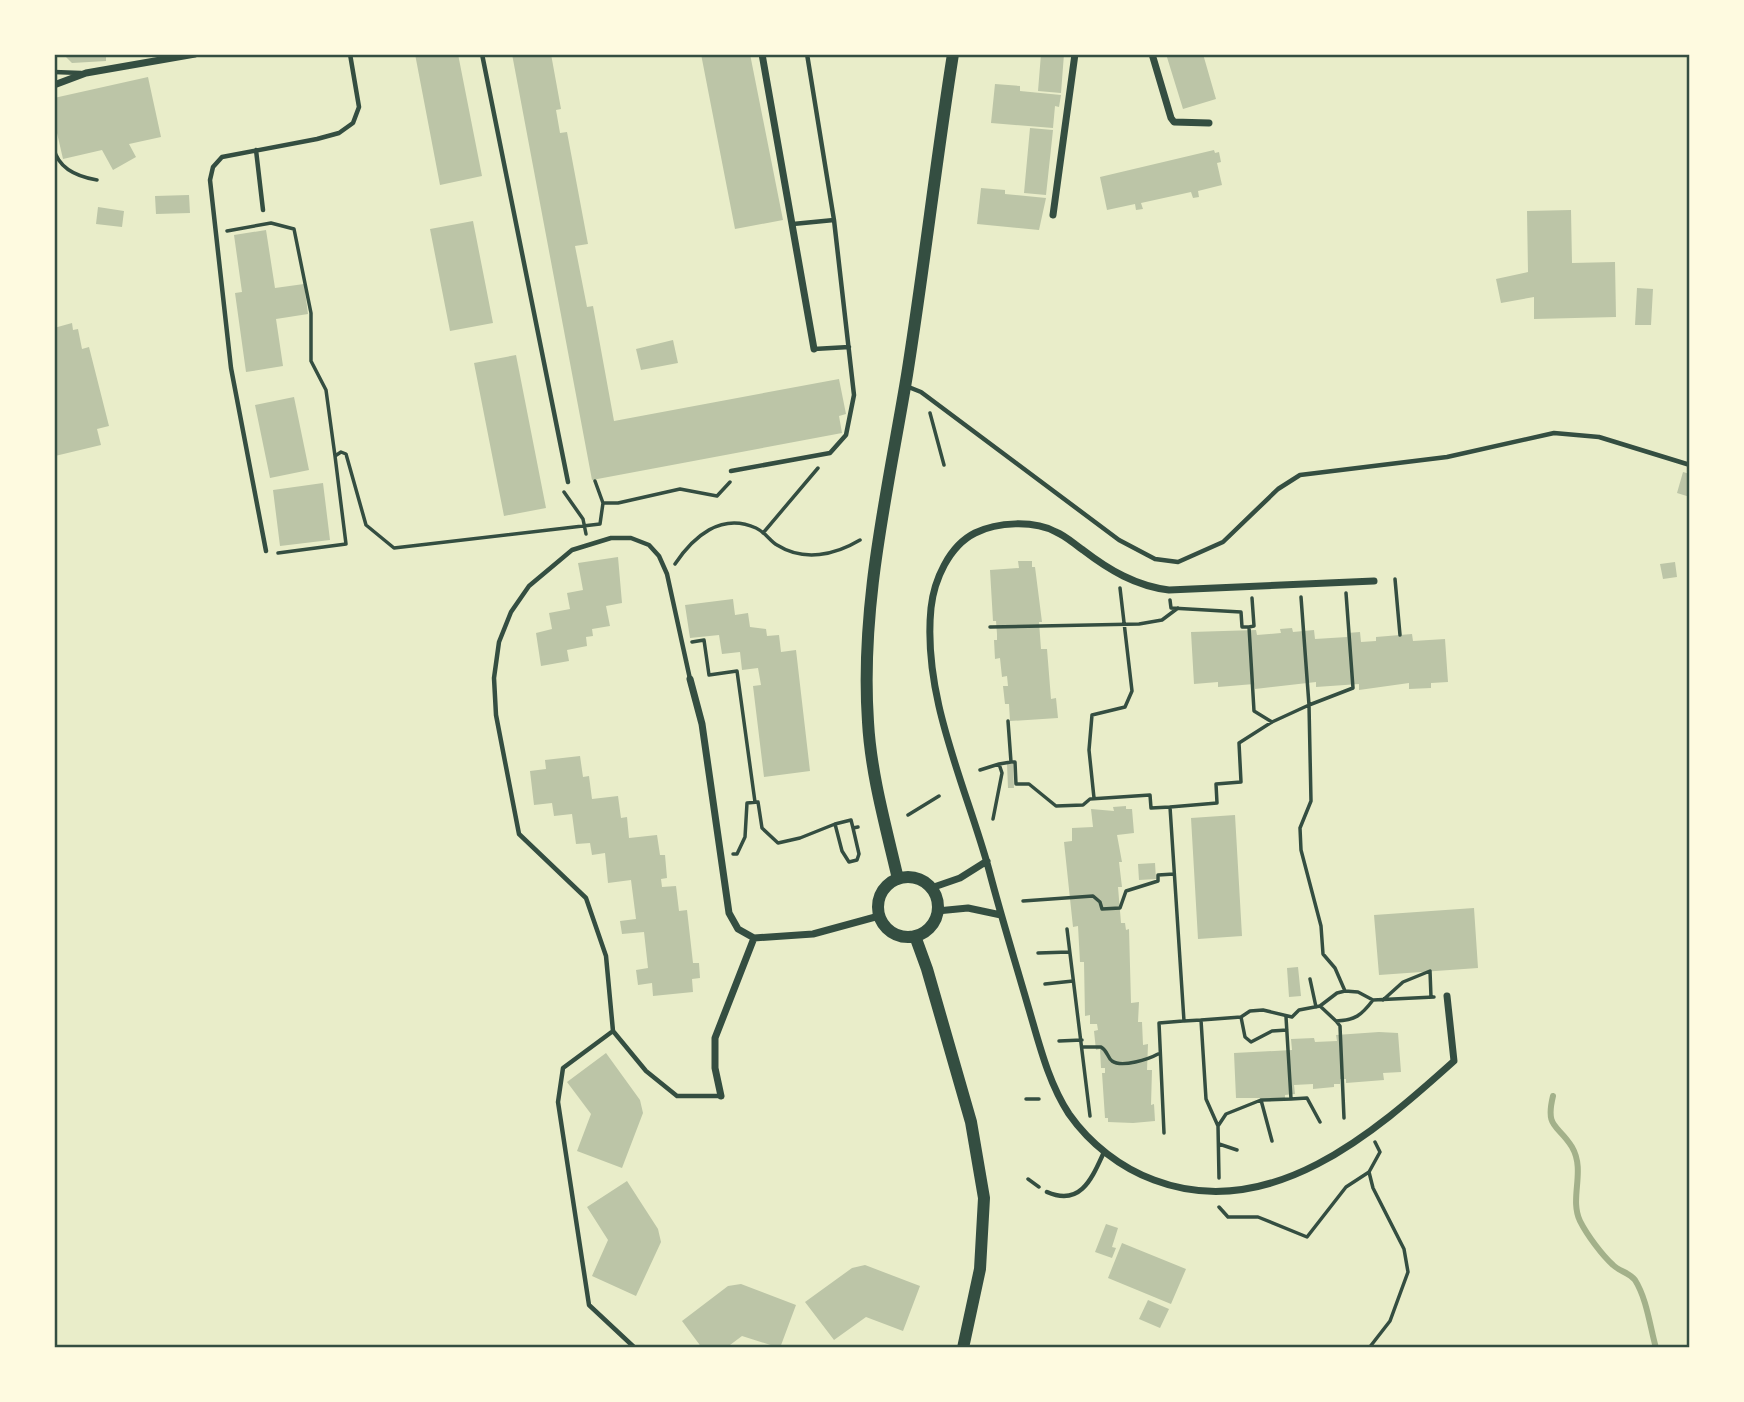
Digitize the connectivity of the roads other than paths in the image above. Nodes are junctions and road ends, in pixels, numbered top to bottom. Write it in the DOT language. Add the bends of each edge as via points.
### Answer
graph roads {
  1 [pos="195,54"];
  2 [pos="350,54"];
  3 [pos="482,54"];
  4 [pos="762,54"];
  5 [pos="807,54"];
  6 [pos="953,54"];
  7 [pos="1075,54"];
  8 [pos="1152,54"];
  9 [pos="54,72"];
  10 [pos="86,73"];
  11 [pos="54,85"];
  12 [pos="1209,123"];
  13 [pos="256,150"];
  14 [pos="263,210"];
  15 [pos="1053,215"];
  16 [pos="834,220"];
  17 [pos="793,224"];
  18 [pos="849,347"];
  19 [pos="814,349"];
  20 [pos="905,386"];
  21 [pos="1690,465"];
  22 [pos="731,471"];
  23 [pos="568,482"];
  24 [pos="266,551"];
  25 [pos="1374,581"];
  26 [pos="690,679"];
  27 [pos="986,861"];
  28 [pos="898,878"];
  29 [pos="931,888"];
  30 [pos="937,911"];
  31 [pos="1001,915"];
  32 [pos="879,916"];
  33 [pos="915,936"];
  34 [pos="754,938"];
  35 [pos="1447,996"];
  36 [pos="613,1031"];
  37 [pos="721,1096"];
  38 [pos="1104,1151"];
  39 [pos="1047,1192"];
  40 [pos="635,1348"];
  41 [pos="963,1348"];
  1 -- 10 [label="street"];
  2 -- 13 [label="lane" via="359,107 353,123 339,133"];
  3 -- 23 [label="lane"];
  4 -- 17 [label="street"];
  5 -- 16 [label="lane"];
  6 -- 20 [label="main road"];
  7 -- 15 [label="street"];
  8 -- 12 [label="street" via="1174,122"];
  9 -- 10 [label="lane"];
  10 -- 11 [label="street"];
  13 -- 14 [label="lane"];
  13 -- 24 [label="lane" via="222,157 210,180 231,368"];
  16 -- 17 [label="lane"];
  16 -- 18 [label="lane"];
  17 -- 19 [label="street"];
  18 -- 19 [label="lane"];
  18 -- 22 [label="lane" via="854,395 846,435 830,453"];
  20 -- 21 [label="lane" via="926,395 1119,540 1156,559 1178,562 1223,542 1278,489 1300,475 1447,457 1554,433 1599,437"];
  20 -- 28 [label="main road" via="880,529 867,654 876,788"];
  25 -- 27 [label="street" via="1148,588 1118,574 1055,531 1012,523 974,533 945,559 931,606 933,663 946,734"];
  26 -- 34 [label="street" via="704,737 729,913 738,929"];
  26 -- 36 [label="lane" via="667,574 649,545 631,538 589,543 550,566 511,612 499,642 494,678 496,715 519,834 586,898 606,956"];
  27 -- 29 [label="street" via="960,878"];
  27 -- 31 [label="street"];
  28 -- 29 [label="main road" via="916,878"];
  28 -- 32 [label="main road" via="883,890"];
  29 -- 30 [label="main road"];
  30 -- 31 [label="street" via="984,909"];
  30 -- 33 [label="main road" via="930,927"];
  31 -- 38 [label="street" via="1047,1070 1070,1115"];
  32 -- 33 [label="main road" via="889,931"];
  32 -- 34 [label="street" via="813,934"];
  33 -- 41 [label="main road" via="971,1122 985,1198 980,1269"];
  34 -- 37 [label="street" via="715,1038"];
  35 -- 38 [label="street" via="1454,1061 1369,1133 1304,1170 1219,1193 1164,1184 1130,1172"];
  36 -- 37 [label="lane" via="646,1071 677,1096"];
  36 -- 40 [label="lane" via="564,1068 558,1102 589,1306"];
  38 -- 39 [label="lane" via="1093,1180 1074,1195"];
}
